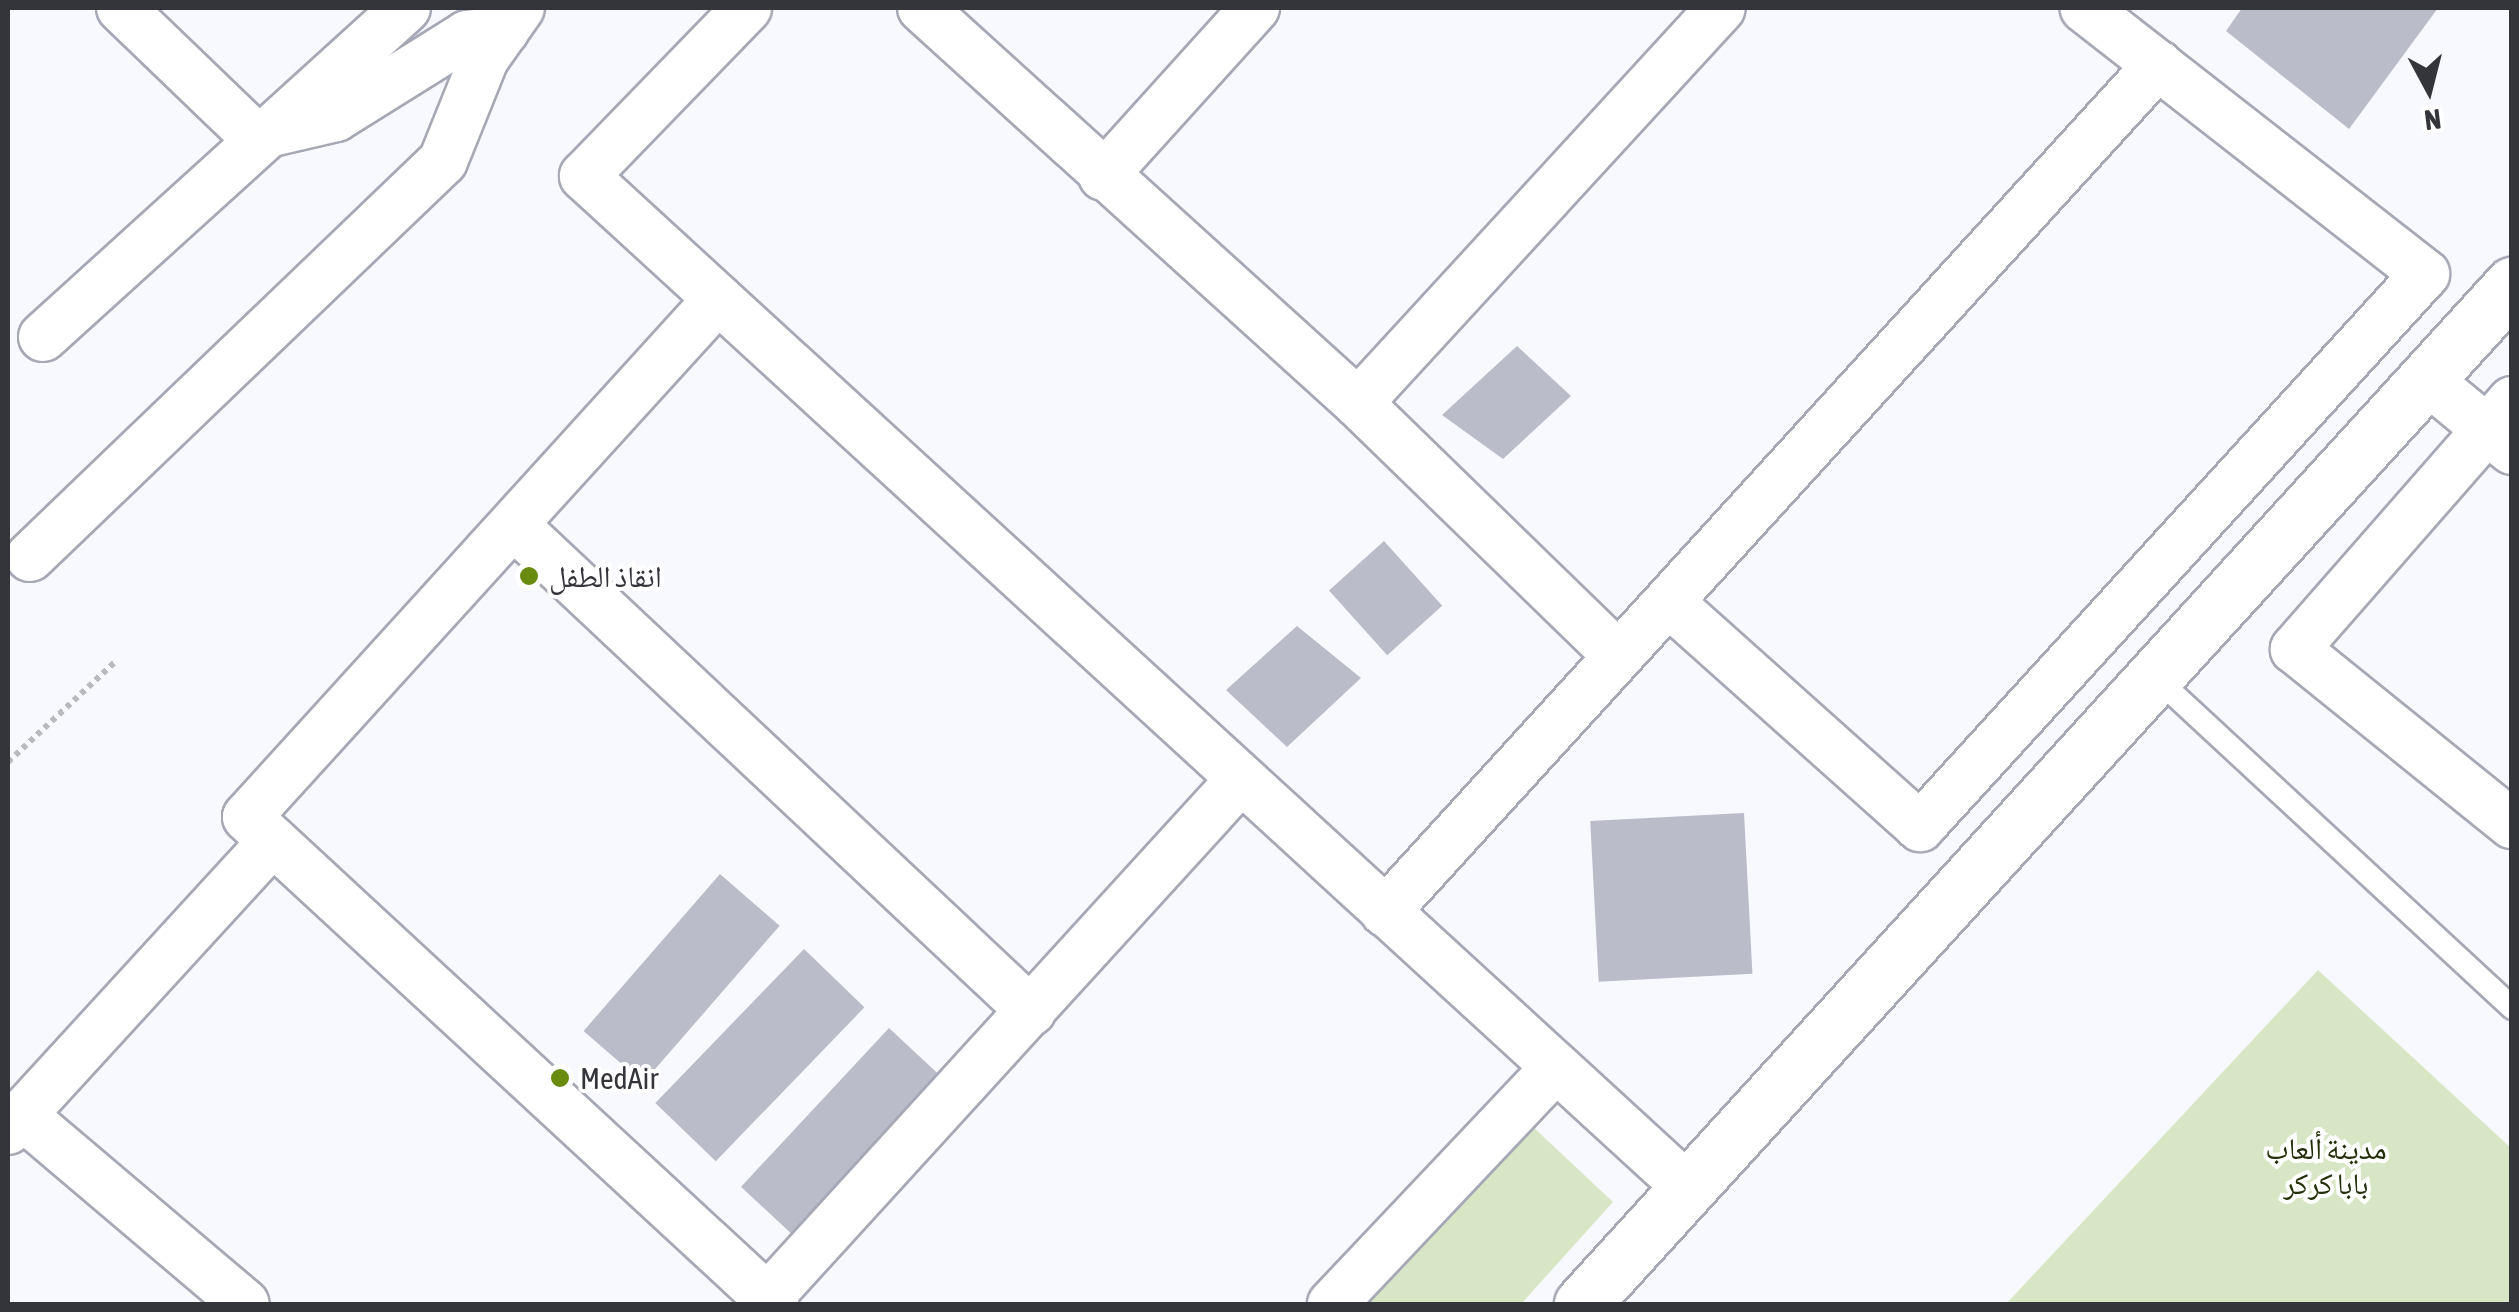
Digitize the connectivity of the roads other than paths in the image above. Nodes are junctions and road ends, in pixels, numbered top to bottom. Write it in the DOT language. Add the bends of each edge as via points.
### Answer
graph roads {
  1 [pos="122,8"];
  2 [pos="406,8"];
  3 [pos="747,8"];
  4 [pos="922,8"];
  5 [pos="1255,8"];
  6 [pos="1721,8"];
  7 [pos="2085,8"];
  8 [pos="512,19"];
  9 [pos="2158,65"];
  10 [pos="254,136"];
  11 [pos="1103,176"];
  12 [pos="2512,285"];
  13 [pos="718,299"];
  14 [pos="42,337"];
  15 [pos="2425,378"];
  16 [pos="1358,404"];
  17 [pos="2503,426"];
  18 [pos="516,527"];
  19 [pos="30,557"];
  20 [pos="1672,605"];
  21 [pos="1618,656"];
  22 [pos="2152,674"];
  23 [pos="1241,779"];
  24 [pos="2512,824"];
  25 [pos="274,841"];
  26 [pos="1385,912"];
  27 [pos="2512,1008"];
  28 [pos="1030,1011"];
  29 [pos="1555,1068"];
  30 [pos="14,1123"];
  31 [pos="1686,1187"];
  32 [pos="768,1303"];
  33 [pos="245,1304"];
  34 [pos="1332,1304"];
  35 [pos="1582,1304"];
  1 -- 10 [label="street"];
  2 -- 10 [label="street"];
  3 -- 13 [label="street" via="584,176"];
  4 -- 11 [label="street"];
  5 -- 11 [label="street"];
  6 -- 16 [label="street"];
  7 -- 9 [label="street"];
  8 -- 10 [label="street" via="467,35 336,117"];
  8 -- 19 [label="street" via="444,161"];
  9 -- 20 [label="street"];
  9 -- 20 [label="street" via="2425,274 1920,827"];
  10 -- 14 [label="street"];
  11 -- 16 [label="street"];
  12 -- 15 [label="main road"];
  13 -- 18 [label="street"];
  13 -- 23 [label="street"];
  15 -- 17 [label="street"];
  15 -- 22 [label="main road"];
  16 -- 21 [label="street"];
  17 -- 24 [label="street" via="2295,649"];
  18 -- 25 [label="street" via="247,817"];
  18 -- 28 [label="street"];
  20 -- 21 [label="street"];
  21 -- 26 [label="street"];
  22 -- 27 [label="lane"];
  22 -- 31 [label="main road"];
  23 -- 26 [label="street"];
  23 -- 28 [label="street"];
  25 -- 30 [label="street"];
  25 -- 32 [label="street"];
  26 -- 29 [label="street"];
  28 -- 32 [label="street"];
  29 -- 31 [label="street"];
  29 -- 34 [label="street"];
  30 -- 33 [label="street"];
  31 -- 35 [label="main road"];
}
